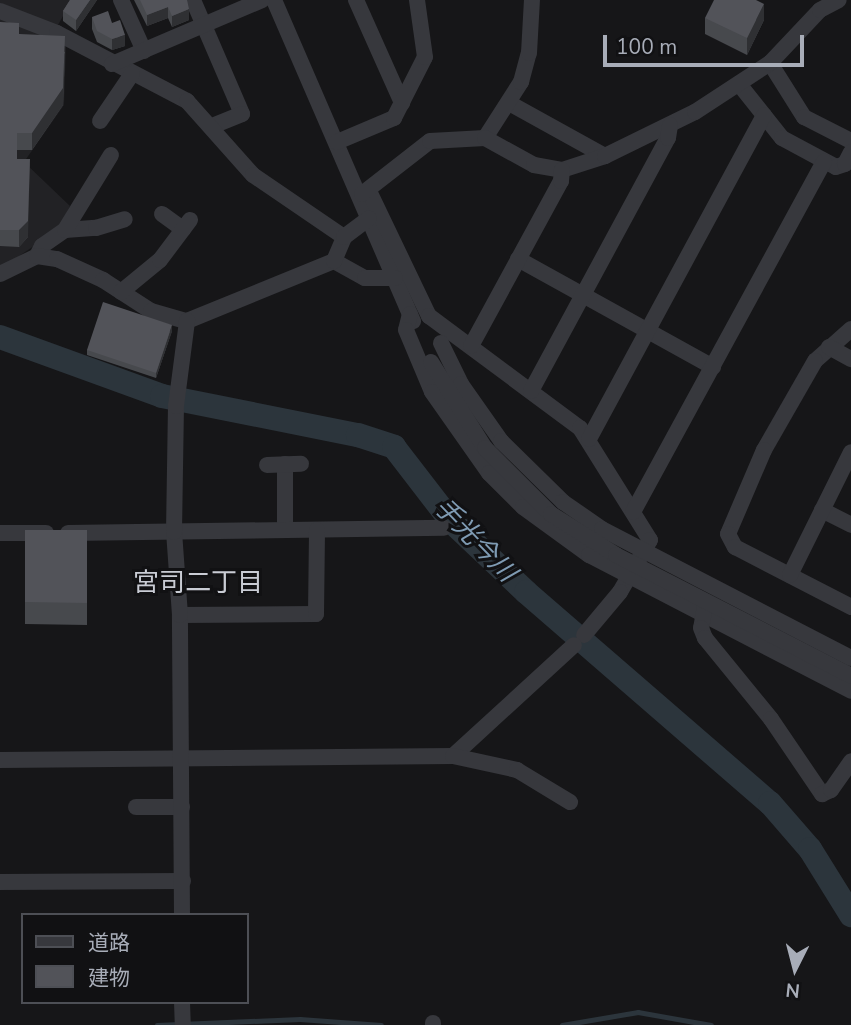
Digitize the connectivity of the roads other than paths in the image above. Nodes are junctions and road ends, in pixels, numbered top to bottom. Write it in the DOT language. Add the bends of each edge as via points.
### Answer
graph roads {
  1 [pos="121,0"];
  2 [pos="193,0"];
  3 [pos="262,0"];
  4 [pos="274,0"];
  5 [pos="356,0"];
  6 [pos="417,0"];
  7 [pos="532,0"];
  8 [pos="839,0"];
  9 [pos="0,12"];
  10 [pos="204,24"];
  11 [pos="144,51"];
  12 [pos="770,63"];
  13 [pos="112,64"];
  14 [pos="132,74"];
  15 [pos="739,84"];
  16 [pos="401,103"];
  17 [pos="509,103"];
  18 [pos="764,115"];
  19 [pos="100,121"];
  20 [pos="670,125"];
  21 [pos="212,126"];
  22 [pos="485,138"];
  23 [pos="851,141"];
  24 [pos="337,142"];
  25 [pos="851,152"];
  26 [pos="111,155"];
  27 [pos="606,156"];
  28 [pos="824,162"];
  29 [pos="562,170"];
  30 [pos="364,193"];
  31 [pos="162,214"];
  32 [pos="369,218"];
  33 [pos="125,219"];
  34 [pos="65,230"];
  35 [pos="344,237"];
  36 [pos="37,256"];
  37 [pos="519,259"];
  38 [pos="334,261"];
  39 [pos="0,274"];
  40 [pos="395,278"];
  41 [pos="121,292"];
  42 [pos="583,295"];
  43 [pos="410,314"];
  44 [pos="187,321"];
  45 [pos="851,329"];
  46 [pos="648,331"];
  47 [pos="457,335"];
  48 [pos="471,346"];
  49 [pos="829,347"];
  50 [pos="432,351"];
  51 [pos="851,359"];
  52 [pos="713,367"];
  53 [pos="531,391"];
  54 [pos="589,439"];
  55 [pos="851,452"];
  56 [pos="267,465"];
  57 [pos="821,510"];
  58 [pos="633,512"];
  59 [pos="851,525"];
  60 [pos="444,528"];
  61 [pos="285,530"];
  62 [pos="317,530"];
  63 [pos="174,532"];
  64 [pos="0,533"];
  65 [pos="644,551"];
  66 [pos="790,575"];
  67 [pos="629,577"];
  68 [pos="714,587"];
  69 [pos="851,607"];
  70 [pos="701,614"];
  71 [pos="180,615"];
  72 [pos="851,658"];
  73 [pos="851,676"];
  74 [pos="851,691"];
  75 [pos="453,756"];
  76 [pos="181,759"];
  77 [pos="0,760"];
  78 [pos="851,761"];
  79 [pos="570,802"];
  80 [pos="136,807"];
  81 [pos="182,807"];
  82 [pos="183,881"];
  83 [pos="0,882"];
  84 [pos="182,913"];
  85 [pos="182,1004"];
  86 [pos="183,1025"];
  1 -- 11 [label="street"];
  2 -- 10 [label="street"];
  3 -- 10 [label="street"];
  4 -- 24 [label="street"];
  5 -- 16 [label="street"];
  6 -- 16 [label="street" via="425,58"];
  7 -- 17 [label="street" via="529,53"];
  8 -- 12 [label="street" via="820,10"];
  9 -- 13 [label="street" via="57,33"];
  10 -- 11 [label="street"];
  10 -- 21 [label="street" via="242,114"];
  11 -- 13 [label="street"];
  12 -- 15 [label="street"];
  12 -- 23 [label="street" via="804,117"];
  13 -- 14 [label="street"];
  14 -- 19 [label="street"];
  14 -- 21 [label="street" via="187,101"];
  15 -- 18 [label="street"];
  15 -- 20 [label="street"];
  16 -- 24 [label="street" via="394,118"];
  17 -- 22 [label="street"];
  17 -- 27 [label="street"];
  18 -- 28 [label="street" via="782,138"];
  18 -- 46 [label="street"];
  20 -- 27 [label="street"];
  20 -- 42 [label="street" via="668,138"];
  21 -- 35 [label="street" via="253,175"];
  22 -- 29 [label="street" via="534,165"];
  22 -- 30 [label="street" via="430,141"];
  24 -- 30 [label="street"];
  25 -- 28 [label="street" via="845,164 836,167"];
  26 -- 34 [label="street" via="71,212"];
  27 -- 29 [label="street"];
  28 -- 52 [label="street"];
  29 -- 37 [label="street" via="561,181"];
  30 -- 32 [label="street"];
  30 -- 47 [label="street" via="429,316"];
  31 -- 41 [label="street" via="187,225 160,260"];
  32 -- 35 [label="street"];
  32 -- 40 [label="street"];
  33 -- 34 [label="street" via="96,228"];
  34 -- 36 [label="street" via="42,246"];
  35 -- 38 [label="street"];
  36 -- 39 [label="street"];
  36 -- 41 [label="street" via="77,266"];
  37 -- 42 [label="street"];
  37 -- 48 [label="street"];
  38 -- 40 [label="street" via="365,278"];
  38 -- 44 [label="street"];
  40 -- 43 [label="street"];
  41 -- 44 [label="street" via="151,311"];
  42 -- 46 [label="street"];
  42 -- 53 [label="street"];
  43 -- 50 [label="street"];
  43 -- 67 [label="street" via="406,330 432,392 489,473 555,532"];
  44 -- 63 [label="street" via="178,400"];
  45 -- 49 [label="street"];
  46 -- 52 [label="street"];
  46 -- 54 [label="street"];
  47 -- 48 [label="street"];
  47 -- 50 [label="street"];
  48 -- 53 [label="street"];
  49 -- 51 [label="street"];
  49 -- 66 [label="street" via="815,361 764,450 728,534 735,547"];
  50 -- 65 [label="street" via="527,470 582,515"];
  50 -- 73 [label="street, bridge" via="485,448 551,514 617,555"];
  52 -- 58 [label="street"];
  53 -- 54 [label="street"];
  54 -- 58 [label="street"];
  55 -- 57 [label="street"];
  56 -- 61 [label="street" via="293,464"];
  57 -- 59 [label="street"];
  57 -- 66 [label="street"];
  58 -- 65 [label="street" via="650,540"];
  60 -- 62 [label="street"];
  61 -- 62 [label="street"];
  61 -- 63 [label="street"];
  62 -- 71 [label="street" via="316,614"];
  63 -- 64 [label="street"];
  63 -- 71 [label="street"];
  65 -- 67 [label="street"];
  65 -- 68 [label="street"];
  66 -- 69 [label="street"];
  67 -- 70 [label="street"];
  67 -- 75 [label="street" via="579,640"];
  68 -- 70 [label="street"];
  68 -- 72 [label="street"];
  70 -- 74 [label="street"];
  70 -- 78 [label="street" via="705,638 771,719 822,794 831,790"];
  71 -- 76 [label="street"];
  75 -- 76 [label="street"];
  75 -- 79 [label="street" via="517,770"];
  76 -- 77 [label="street"];
  76 -- 81 [label="street"];
  80 -- 81 [label="street"];
  81 -- 82 [label="street"];
  82 -- 83 [label="street"];
  82 -- 84 [label="street"];
  85 -- 86 [label="street"];
}
